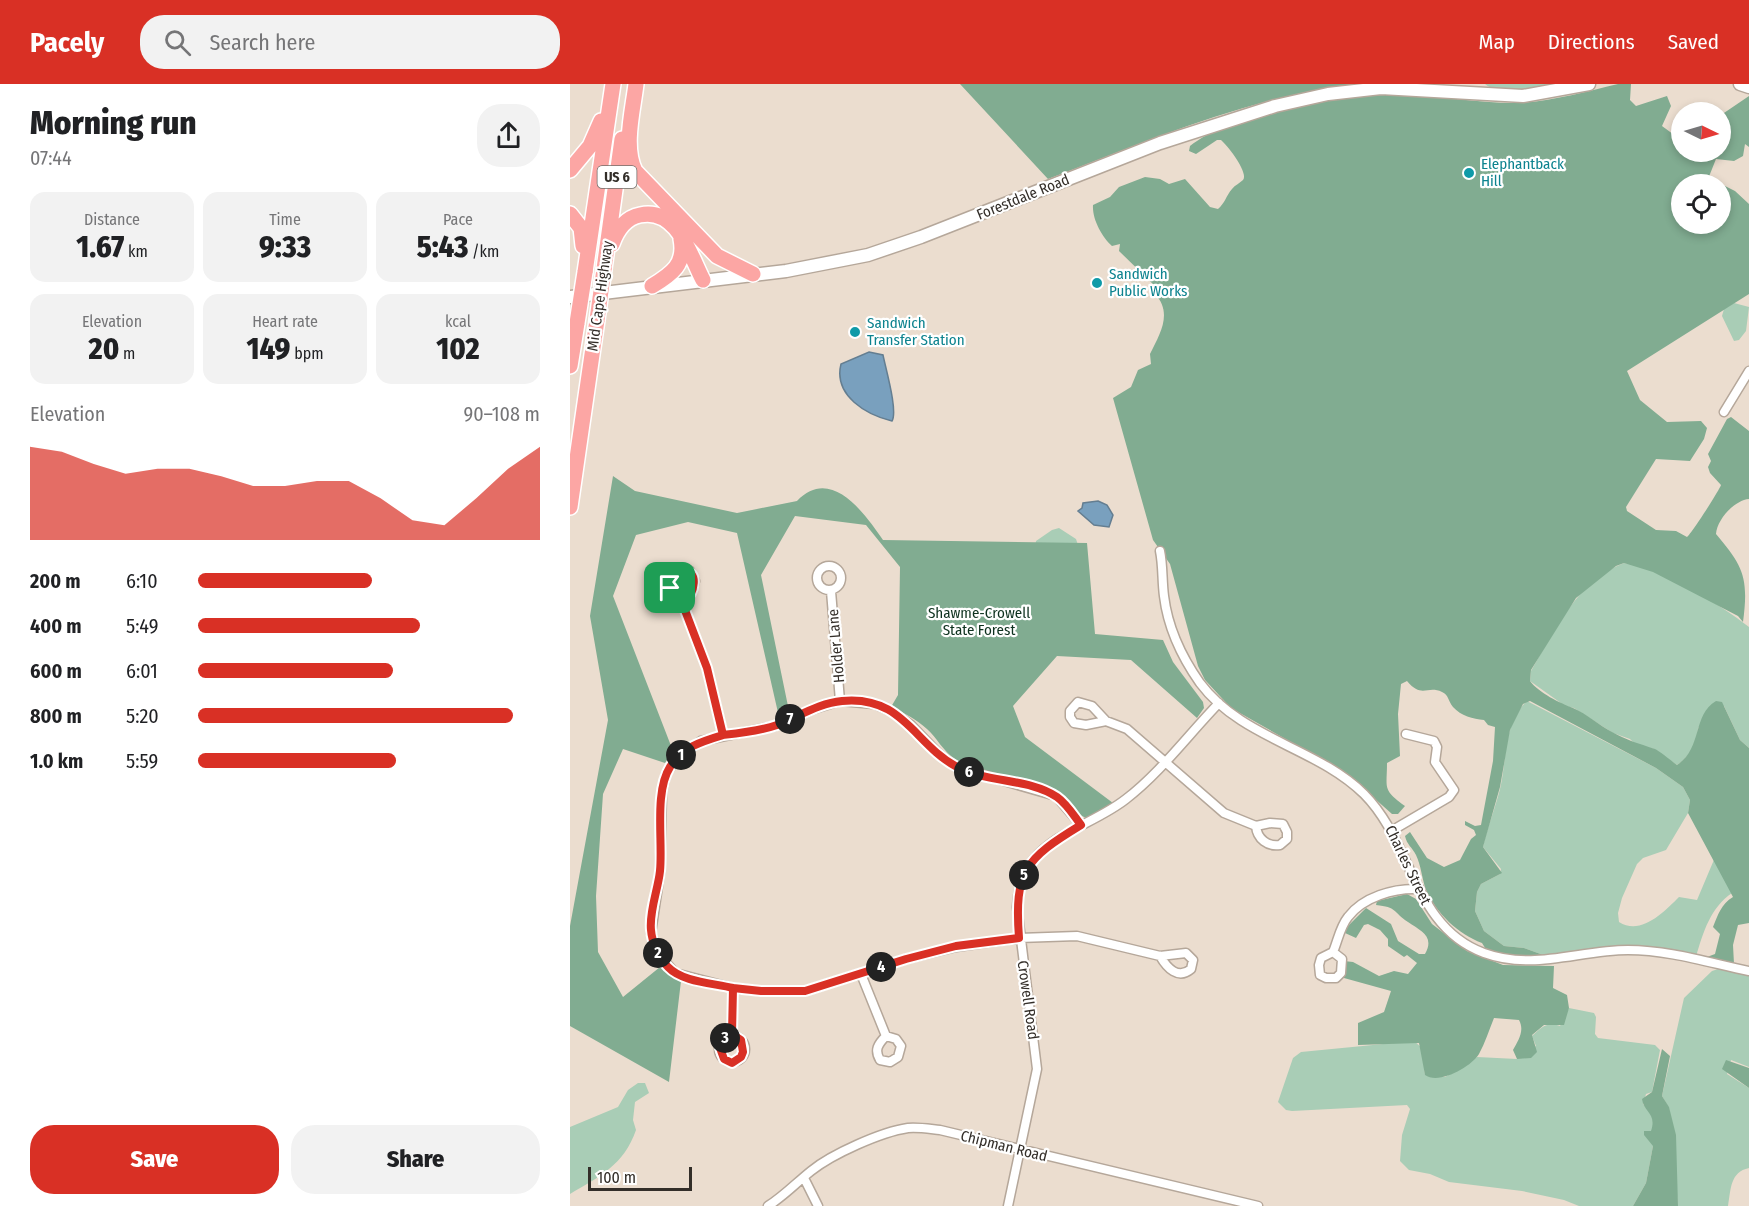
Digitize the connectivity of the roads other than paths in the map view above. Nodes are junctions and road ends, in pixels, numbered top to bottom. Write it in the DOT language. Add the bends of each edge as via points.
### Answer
graph roads {
  1 [pos="630,84"];
  2 [pos="636,84"];
  3 [pos="1589,84"];
  4 [pos="1740,84"];
  5 [pos="613,86"];
  6 [pos="1749,87"];
  7 [pos="1471,89"];
  8 [pos="570,170"];
  9 [pos="570,214"];
  10 [pos="685,232"];
  11 [pos="604,270"];
  12 [pos="585,272"];
  13 [pos="753,274"];
  14 [pos="706,279"];
  15 [pos="652,286"];
  16 [pos="570,297"];
  17 [pos="570,366"];
  18 [pos="1749,371"];
  19 [pos="1724,412"];
  20 [pos="570,507"];
  21 [pos="1160,551"];
  22 [pos="831,591"];
  23 [pos="683,605"];
  24 [pos="840,701"];
  25 [pos="1219,703"];
  26 [pos="1106,721"];
  27 [pos="1406,734"];
  28 [pos="723,735"];
  29 [pos="1165,763"];
  30 [pos="1081,825"];
  31 [pos="1256,826"];
  32 [pos="1393,830"];
  33 [pos="1418,889"];
  34 [pos="1019,938"];
  35 [pos="1333,952"];
  36 [pos="1160,956"];
  37 [pos="1749,970"];
  38 [pos="861,974"];
  39 [pos="733,988"];
  40 [pos="732,1034"];
  41 [pos="886,1036"];
  42 [pos="1022,1151"];
  43 [pos="804,1178"];
  44 [pos="768,1206"];
  45 [pos="818,1206"];
  46 [pos="1008,1206"];
  47 [pos="1258,1206"];
  1 -- 11 [label="highway, Mid Cape Highway / US 6"];
  2 -- 10 [label="highway" via="632,165"];
  3 -- 7 [label="main road, Forestdale Road" via="1544,94"];
  4 -- 6 [label="main road"];
  5 -- 8 [label="highway" via="595,137"];
  5 -- 12 [label="highway, Mid Cape Highway / US 6"];
  7 -- 13 [label="main road, Forestdale Road" via="1359,90 1275,106 1160,143 896,246 840,262"];
  9 -- 12 [label="highway" via="581,228"];
  10 -- 11 [label="highway" via="659,216 645,214 632,218 615,236"];
  10 -- 13 [label="highway" via="721,260"];
  10 -- 14 [label="highway"];
  10 -- 15 [label="highway" via="679,263 672,273"];
  11 -- 20 [label="highway, Mid Cape Highway / US 6, bridge"];
  12 -- 17 [label="highway, Mid Cape Highway / US 6, bridge"];
  13 -- 14 [label="main road, Forestdale Road"];
  14 -- 15 [label="main road, Forestdale Road"];
  15 -- 16 [label="main road, Forestdale Road"];
  18 -- 19 [label="street"];
  21 -- 25 [label="street, Charles Street" via="1170,627 1189,667"];
  22 -- 24 [label="street, Holder Lane"];
  23 -- 28 [label="street" via="707,668"];
  24 -- 28 [label="street" via="776,726"];
  24 -- 30 [label="street" via="874,704 891,711 938,753 966,771 1056,796"];
  25 -- 29 [label="street, Crowell Road"];
  25 -- 32 [label="street, Charles Street" via="1252,728 1342,776 1364,794"];
  26 -- 29 [label="street" via="1127,729"];
  27 -- 32 [label="street" via="1434,741 1435,762 1454,789 1449,797"];
  28 -- 39 [label="street" via="687,749 666,774 660,873 650,926 658,953 675,973"];
  29 -- 30 [label="street, Crowell Road" via="1126,799"];
  29 -- 31 [label="street" via="1224,813"];
  30 -- 34 [label="street, Crowell Road" via="1047,846 1026,871 1018,892"];
  32 -- 33 [label="street, Charles Street"];
  33 -- 35 [label="street" via="1390,892 1362,904 1347,918"];
  33 -- 37 [label="street, Charles Street" via="1447,931 1472,948 1505,959 1532,961 1638,950"];
  34 -- 36 [label="street" via="1077,936"];
  34 -- 38 [label="street" via="956,946"];
  34 -- 42 [label="street, Crowell Road" via="1037,1069"];
  38 -- 39 [label="street" via="805,991"];
  38 -- 41 [label="street"];
  39 -- 40 [label="street"];
  42 -- 43 [label="street, Chipman Road" via="940,1130 909,1128 888,1133 831,1159"];
  42 -- 46 [label="street, Crowell Road"];
  42 -- 47 [label="street, Chipman Road"];
  43 -- 44 [label="street, Chipman Road"];
  43 -- 45 [label="street"];
}
